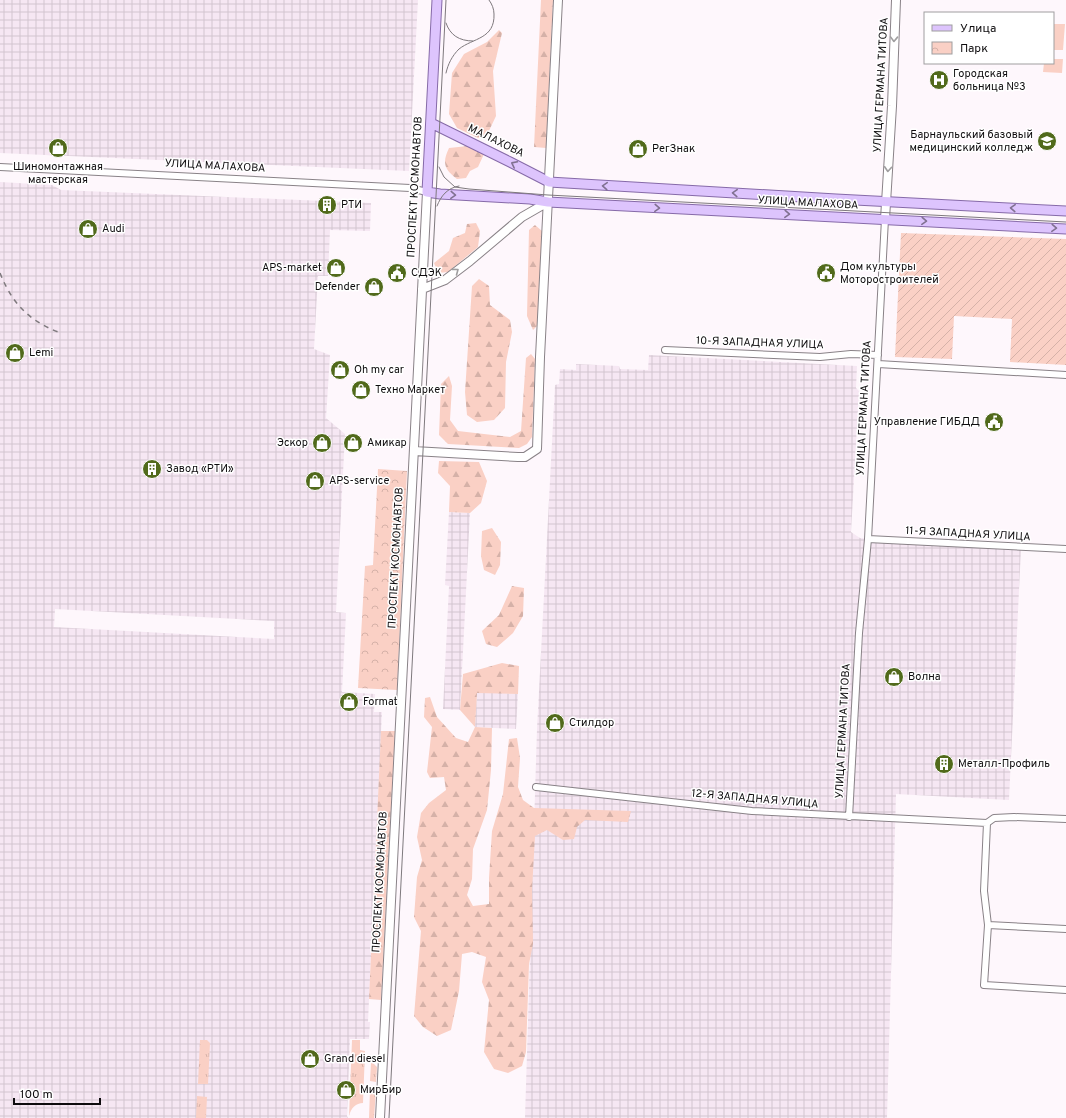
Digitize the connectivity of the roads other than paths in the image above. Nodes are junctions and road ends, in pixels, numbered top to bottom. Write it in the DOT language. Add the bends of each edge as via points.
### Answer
graph roads {
  1 [pos="437,0"];
  2 [pos="558,0"];
  3 [pos="896,0"];
  4 [pos="431,123"];
  5 [pos="0,167"];
  6 [pos="549,182"];
  7 [pos="427,192"];
  8 [pos="548,202"];
  9 [pos="886,202"];
  10 [pos="1066,211"];
  11 [pos="885,219"];
  12 [pos="1066,229"];
  13 [pos="422,289"];
  14 [pos="665,350"];
  15 [pos="878,355"];
  16 [pos="878,364"];
  17 [pos="1066,375"];
  18 [pos="414,451"];
  19 [pos="868,539"];
  20 [pos="1066,549"];
  21 [pos="536,787"];
  22 [pos="850,817"];
  23 [pos="1066,820"];
  24 [pos="987,823"];
  25 [pos="988,925"];
  26 [pos="1066,929"];
  27 [pos="1066,990"];
  28 [pos="380,1118"];
  1 -- 4 [label="main road, ПРОСПЕКТ КОСМОНАВТОВ"];
  2 -- 6 [label="main road"];
  3 -- 9 [label="main road, УЛИЦА ГЕРМАНА ТИТОВА, one-way"];
  6 -- 4 [label="main road, МАЛАХОВА, one-way"];
  4 -- 7 [label="main road, ПРОСПЕКТ КОСМОНАВТОВ"];
  5 -- 7 [label="street, УЛИЦА МАЛАХОВА" via="410,188"];
  6 -- 8 [label="main road"];
  9 -- 6 [label="main road, УЛИЦА МАЛАХОВА, one-way"];
  7 -- 8 [label="main road, one-way"];
  7 -- 13 [label="main road, ПРОСПЕКТ КОСМОНАВТОВ"];
  8 -- 11 [label="main road, УЛИЦА МАЛАХОВА, one-way"];
  13 -- 8 [label="main road, one-way" via="444,280 522,217"];
  8 -- 18 [label="main road" via="537,449 525,457"];
  10 -- 9 [label="main road, УЛИЦА МАЛАХОВА, one-way"];
  9 -- 11 [label="main road, УЛИЦА ГЕРМАНА ТИТОВА"];
  11 -- 12 [label="main road, УЛИЦА МАЛАХОВА, one-way"];
  11 -- 15 [label="street, УЛИЦА ГЕРМАНА ТИТОВА"];
  13 -- 18 [label="main road, ПРОСПЕКТ КОСМОНАВТОВ"];
  14 -- 15 [label="street, 10-Я ЗАПАДНАЯ УЛИЦА" via="820,356"];
  15 -- 16 [label="street, УЛИЦА ГЕРМАНА ТИТОВА"];
  16 -- 17 [label="street"];
  16 -- 19 [label="street, УЛИЦА ГЕРМАНА ТИТОВА"];
  18 -- 28 [label="main road, ПРОСПЕКТ КОСМОНАВТОВ"];
  19 -- 20 [label="street, 11-Я ЗАПАДНАЯ УЛИЦА"];
  19 -- 22 [label="street, УЛИЦА ГЕРМАНА ТИТОВА" via="859,633"];
  21 -- 22 [label="street, 12-Я ЗАПАДНАЯ УЛИЦА" via="752,811"];
  22 -- 24 [label="street, 12-Я ЗАПАДНАЯ УЛИЦА"];
  23 -- 24 [label="street, 12-Я ЗАПАДНАЯ УЛИЦА" via="1014,817 994,818"];
  24 -- 25 [label="street" via="984,891"];
  25 -- 26 [label="street"];
  25 -- 27 [label="street" via="984,986"];
}
